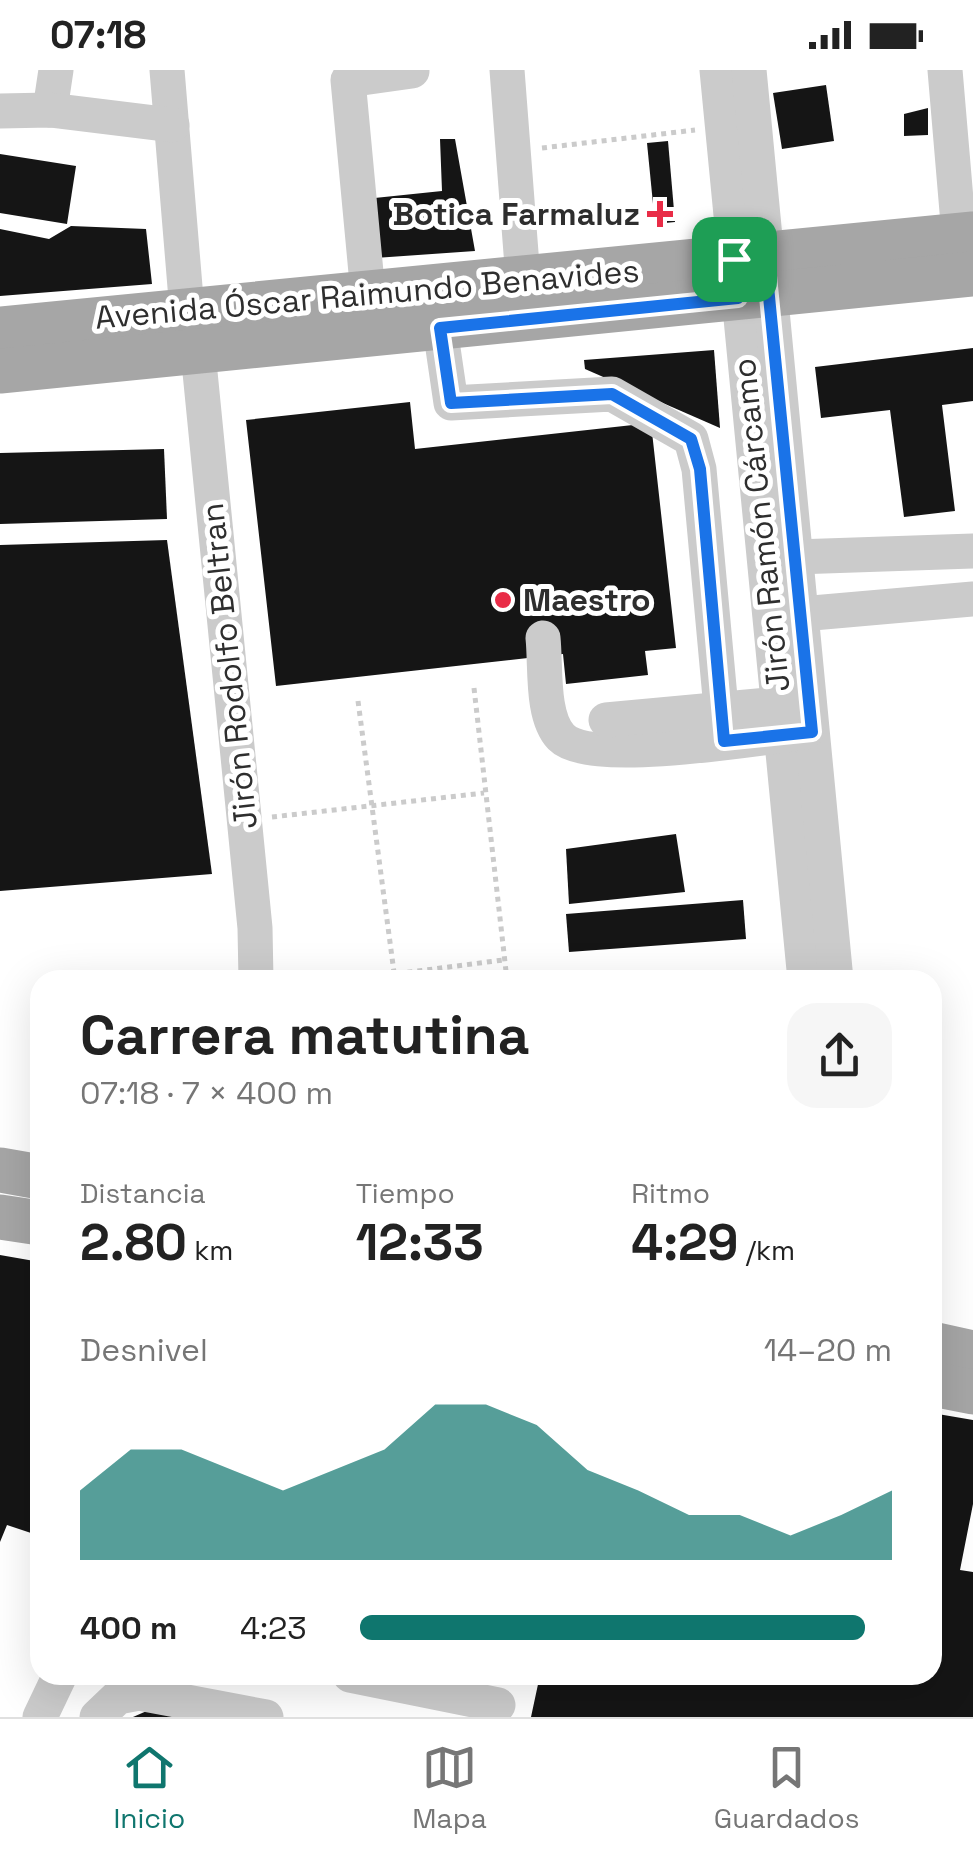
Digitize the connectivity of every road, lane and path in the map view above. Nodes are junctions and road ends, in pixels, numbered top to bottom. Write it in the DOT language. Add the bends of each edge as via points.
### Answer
graph roads {
  1 [pos="56,70"];
  2 [pos="166,70"];
  3 [pos="507,70"];
  4 [pos="717,70"];
  5 [pos="749,70"];
  6 [pos="945,70"];
  7 [pos="412,72"];
  8 [pos="50,110"];
  9 [pos="0,111"];
  10 [pos="172,125"];
  11 [pos="694,130"];
  12 [pos="514,152"];
  13 [pos="968,247"];
  14 [pos="752,277"];
  15 [pos="523,279"];
  16 [pos="368,294"];
  17 [pos="440,328"];
  18 [pos="0,329"];
  19 [pos="193,331"];
  20 [pos="0,371"];
  21 [pos="973,551"];
  22 [pos="795,557"];
  23 [pos="973,599"];
  24 [pos="801,614"];
  25 [pos="543,638"];
  26 [pos="474,688"];
  27 [pos="358,701"];
  28 [pos="795,718"];
  29 [pos="606,720"];
  30 [pos="723,725"];
  31 [pos="484,792"];
  32 [pos="372,805"];
  33 [pos="245,820"];
  34 [pos="504,960"];
  35 [pos="255,970"];
  36 [pos="394,970"];
  37 [pos="440,970"];
  38 [pos="506,970"];
  39 [pos="805,970"];
  40 [pos="834,970"];
  41 [pos="0,1170"];
  42 [pos="30,1175"];
  43 [pos="0,1217"];
  44 [pos="30,1222"];
  45 [pos="942,1346"];
  46 [pos="973,1352"];
  47 [pos="942,1386"];
  48 [pos="973,1392"];
  49 [pos="55,1685"];
  50 [pos="412,1685"];
  51 [pos="500,1699"];
  52 [pos="108,1707"];
  53 [pos="40,1717"];
  54 [pos="266,1717"];
  1 -- 8 [label="street"];
  2 -- 10 [label="street, Jirón Rodolfo Beltran"];
  3 -- 12 [label="street"];
  4 -- 14 [label="street, Jirón Ramón Cárcamo"];
  5 -- 14 [label="street, Jirón Ramón Cárcamo"];
  6 -- 13 [label="street"];
  7 -- 16 [label="street" via="348,80"];
  8 -- 9 [label="street"];
  8 -- 10 [label="street"];
  10 -- 19 [label="street, Jirón Rodolfo Beltran"];
  11 -- 12 [label="path"];
  12 -- 15 [label="street"];
  13 -- 14 [label="main road, Avenida Óscar Raimundo Benavides"];
  14 -- 15 [label="main road, Avenida Óscar Raimundo Benavides"];
  14 -- 17 [label="main road, Avenida Óscar Raimundo Benavides"];
  14 -- 22 [label="street, Jirón Ramón Cárcamo"];
  14 -- 28 [label="street, Jirón Ramón Cárcamo"];
  15 -- 16 [label="main road, Avenida Óscar Raimundo Benavides"];
  16 -- 19 [label="main road, Avenida Óscar Raimundo Benavides"];
  17 -- 19 [label="main road, Avenida Óscar Raimundo Benavides"];
  17 -- 30 [label="street" via="451,403 612,394 691,439 700,469"];
  18 -- 19 [label="main road, Avenida Óscar Raimundo Benavides"];
  19 -- 20 [label="main road, Avenida Óscar Raimundo Benavides"];
  19 -- 33 [label="street, Jirón Rodolfo Beltran"];
  21 -- 22 [label="street"];
  22 -- 24 [label="street, Jirón Ramón Cárcamo"];
  23 -- 24 [label="street"];
  24 -- 28 [label="street, Jirón Ramón Cárcamo"];
  25 -- 30 [label="street" via="552,723 572,746 606,752"];
  26 -- 31 [label="path"];
  27 -- 32 [label="path"];
  28 -- 30 [label="street"];
  28 -- 39 [label="street, Jirón Ramón Cárcamo"];
  28 -- 40 [label="street, Jirón Ramón Cárcamo"];
  29 -- 30 [label="street"];
  31 -- 32 [label="path"];
  31 -- 34 [label="path"];
  32 -- 33 [label="path"];
  32 -- 36 [label="path"];
  33 -- 35 [label="street, Jirón Rodolfo Beltran"];
  34 -- 37 [label="path"];
  34 -- 38 [label="path"];
  41 -- 42 [label="main road"];
  43 -- 44 [label="main road"];
  45 -- 46 [label="main road"];
  47 -- 48 [label="main road"];
  49 -- 53 [label="street"];
  50 -- 51 [label="street"];
  52 -- 54 [label="street" via="161,1696"];
}
